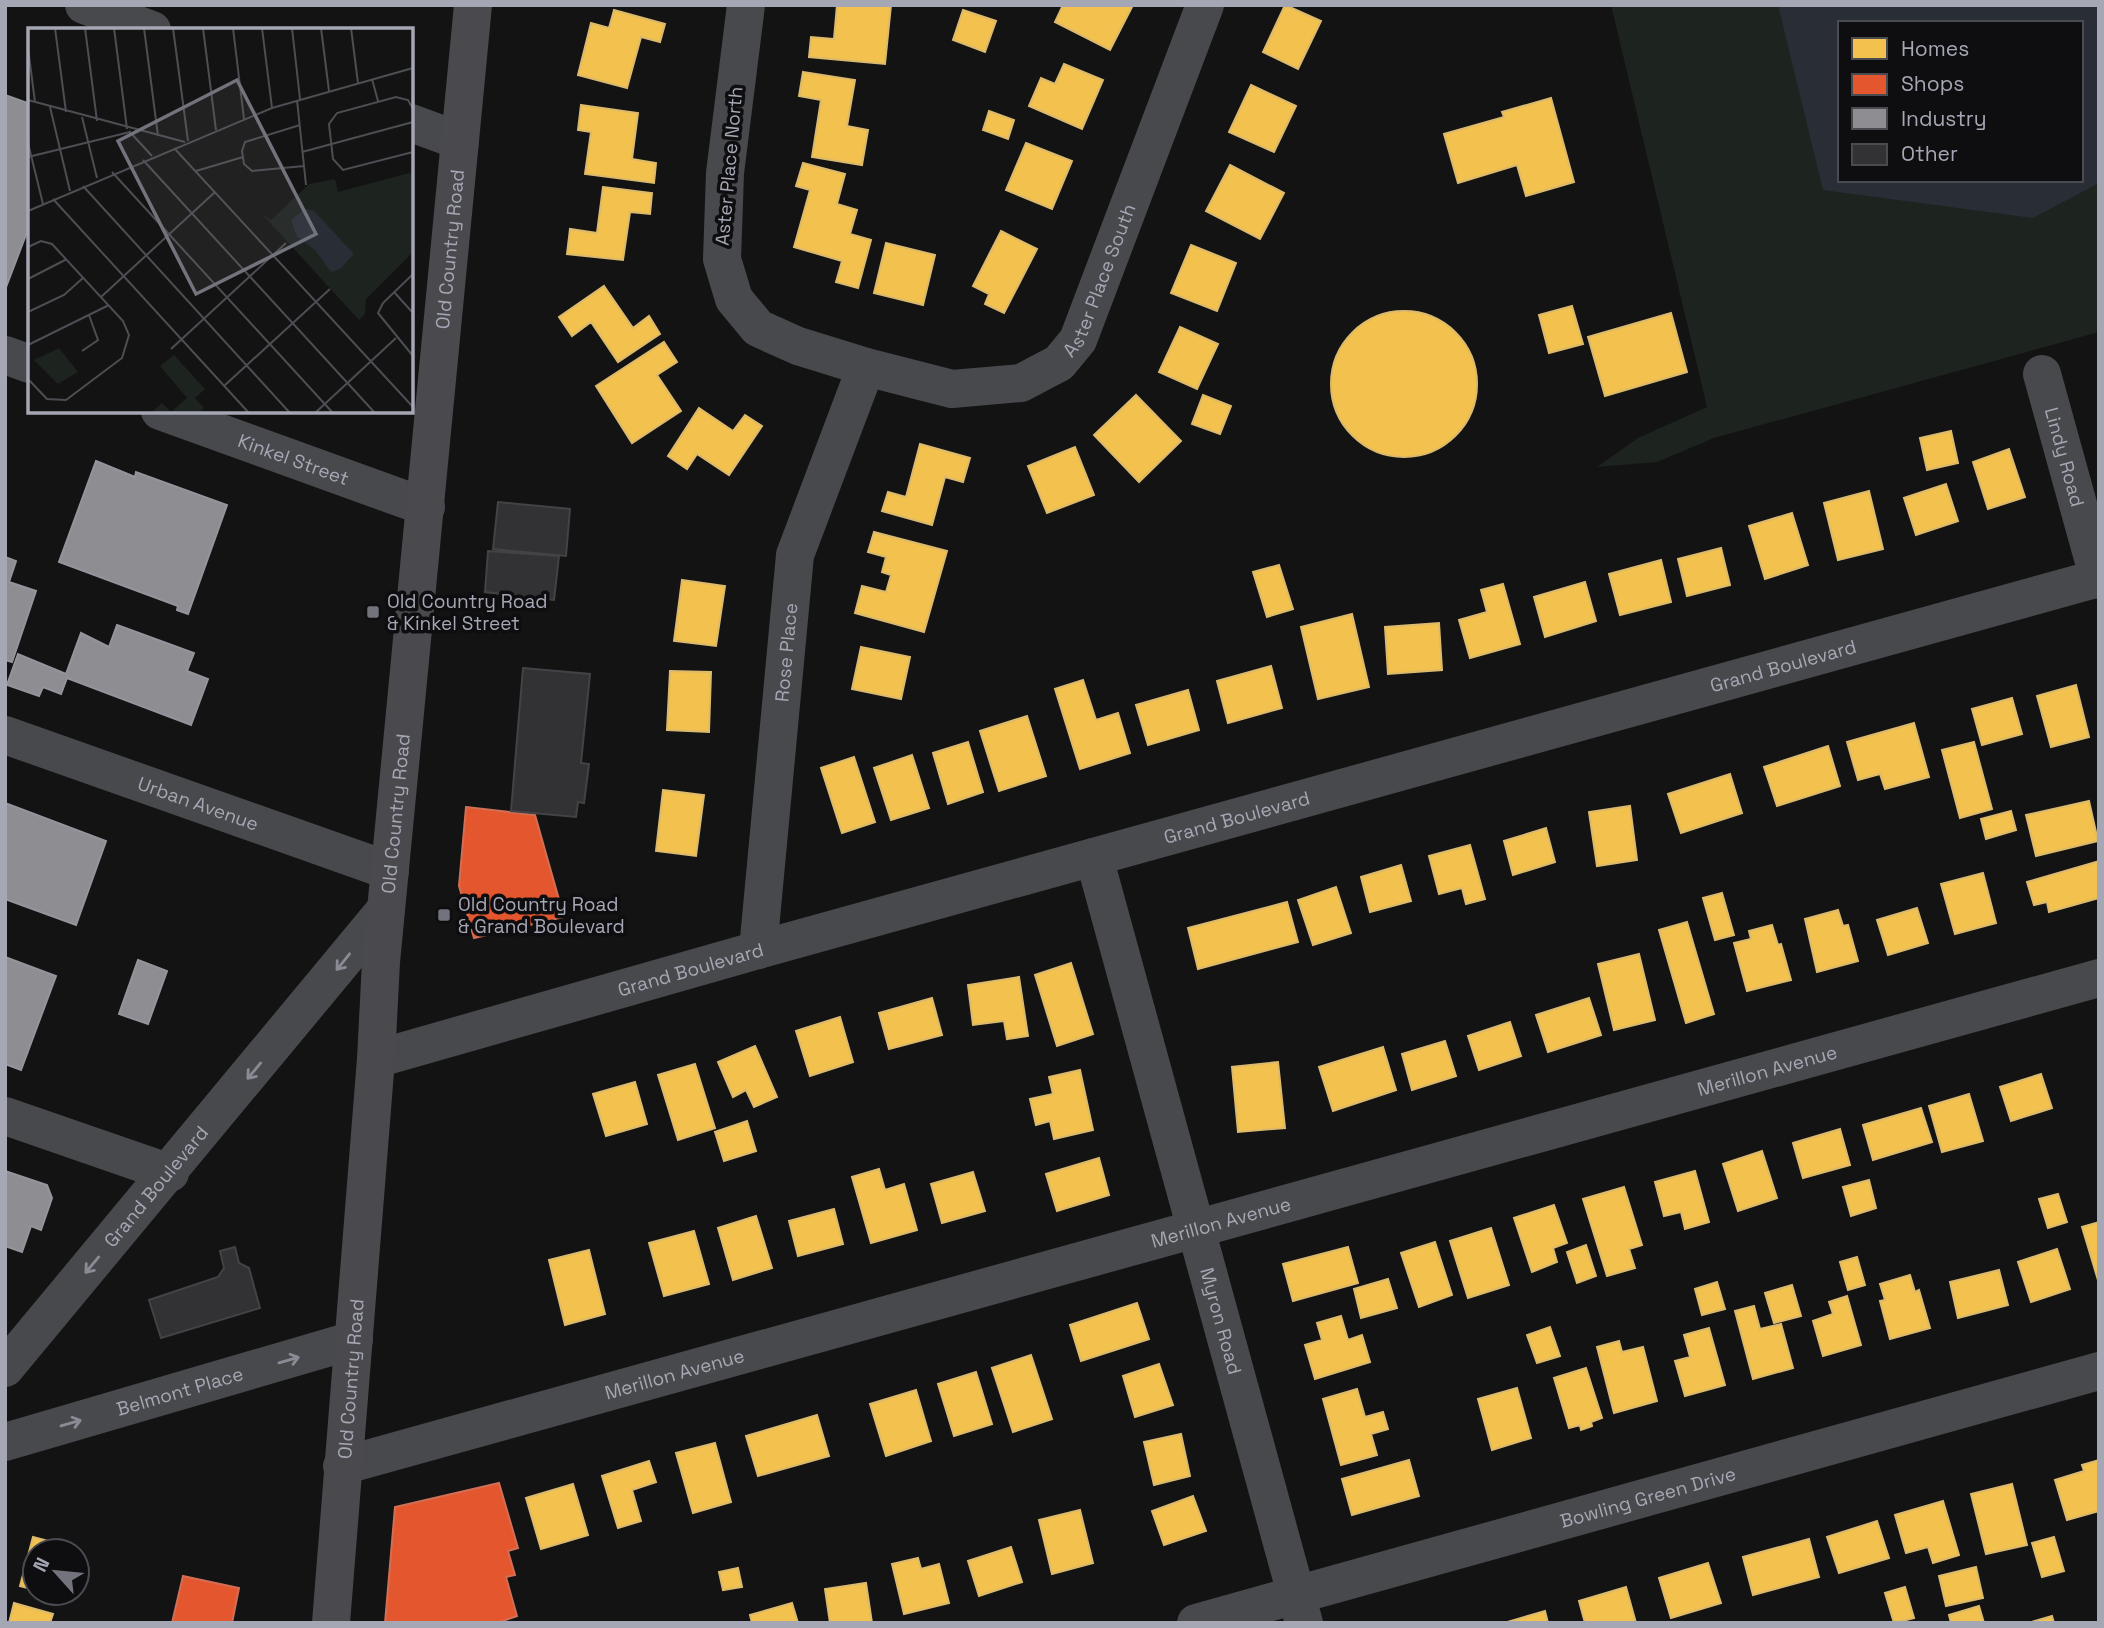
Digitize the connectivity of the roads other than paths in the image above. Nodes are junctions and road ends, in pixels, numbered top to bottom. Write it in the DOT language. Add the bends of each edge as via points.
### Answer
graph roads {
  1 [pos="84,5"];
  2 [pos="473,5"];
  3 [pos="746,5"];
  4 [pos="1205,5"];
  5 [pos="147,28"];
  6 [pos="413,124"];
  7 [pos="460,141"];
  8 [pos="5,355"];
  9 [pos="28,363"];
  10 [pos="866,367"];
  11 [pos="2042,374"];
  12 [pos="166,413"];
  13 [pos="426,507"];
  14 [pos="2099,578"];
  15 [pos="5,735"];
  16 [pos="1094,857"];
  17 [pos="390,871"];
  18 [pos="386,909"];
  19 [pos="758,950"];
  20 [pos="2099,978"];
  21 [pos="376,1059"];
  22 [pos="5,1116"];
  23 [pos="170,1173"];
  24 [pos="1197,1228"];
  25 [pos="354,1340"];
  26 [pos="5,1368"];
  27 [pos="2099,1371"];
  28 [pos="5,1442"];
  29 [pos="342,1466"];
  30 [pos="1300,1609"];
  31 [pos="331,1623"];
  32 [pos="1196,1623"];
  1 -- 5 [label="street"];
  2 -- 7 [label="main road, Old Country Road"];
  3 -- 10 [label="street, Aster Place North" via="725,173 722,259 734,299 758,328"];
  4 -- 10 [label="street, Aster Place South" via="1078,340 1059,363 1021,383 952,389"];
  6 -- 7 [label="street"];
  7 -- 13 [label="main road, Old Country Road"];
  8 -- 9 [label="street"];
  10 -- 19 [label="street, Rose Place" via="795,555"];
  11 -- 14 [label="street, Lindy Road"];
  12 -- 13 [label="street, Kinkel Street"];
  13 -- 17 [label="main road, Old Country Road"];
  14 -- 16 [label="street, Grand Boulevard"];
  15 -- 17 [label="street, Urban Avenue"];
  16 -- 19 [label="street, Grand Boulevard"];
  16 -- 24 [label="street, Myron Road"];
  17 -- 18 [label="main road, Old Country Road"];
  18 -- 21 [label="main road, Old Country Road"];
  18 -- 23 [label="street, Grand Boulevard, one-way"];
  19 -- 21 [label="street, Grand Boulevard"];
  20 -- 24 [label="street, Merillon Avenue"];
  21 -- 25 [label="main road, Old Country Road"];
  22 -- 23 [label="street"];
  23 -- 26 [label="street, Grand Boulevard, one-way"];
  24 -- 29 [label="street, Merillon Avenue"];
  24 -- 30 [label="street, Myron Road"];
  28 -- 25 [label="street, Belmont Place, one-way"];
  25 -- 29 [label="main road, Old Country Road"];
  27 -- 30 [label="street, Bowling Green Drive"];
  29 -- 31 [label="main road, Old Country Road"];
  30 -- 32 [label="street, Bowling Green Drive"];
}
